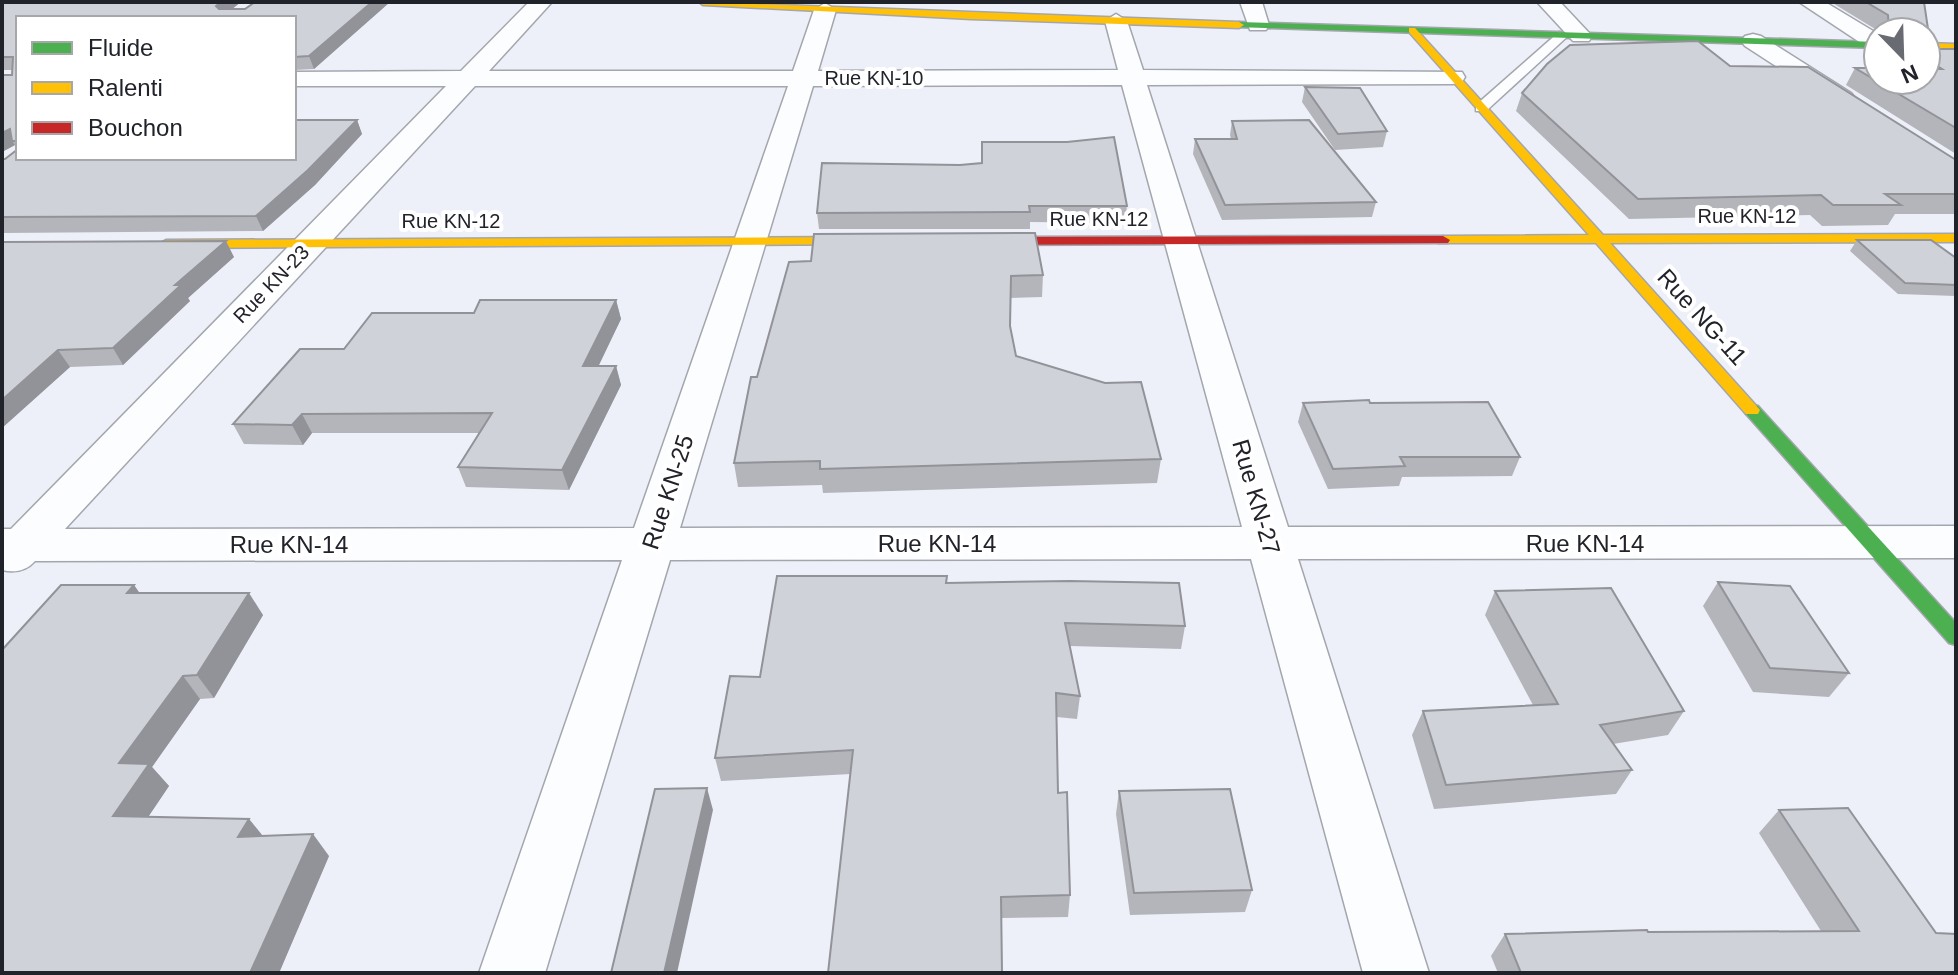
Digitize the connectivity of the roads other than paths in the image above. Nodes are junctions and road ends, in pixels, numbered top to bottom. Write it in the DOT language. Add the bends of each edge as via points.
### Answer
graph roads {
  1 [pos="541,2"];
  2 [pos="703,2"];
  3 [pos="1251,2"];
  4 [pos="1548,2"];
  5 [pos="1810,2"];
  6 [pos="825,10"];
  7 [pos="1116,21"];
  8 [pos="1258,25"];
  9 [pos="1412,30"];
  10 [pos="1862,35"];
  11 [pos="1572,36"];
  12 [pos="1753,41"];
  13 [pos="1862,44"];
  14 [pos="1453,77"];
  15 [pos="803,78"];
  16 [pos="1133,78"];
  17 [pos="296,79"];
  18 [pos="467,79"];
  19 [pos="1481,108"];
  20 [pos="1867,114"];
  21 [pos="1956,238"];
  22 [pos="1600,239"];
  23 [pos="1180,240"];
  24 [pos="893,241"];
  25 [pos="957,241"];
  26 [pos="750,242"];
  27 [pos="141,244"];
  28 [pos="310,244"];
  29 [pos="1956,542"];
  30 [pos="1873,543"];
  31 [pos="651,544"];
  32 [pos="1270,544"];
  33 [pos="9,552"];
  34 [pos="1956,637"];
  35 [pos="512,973"];
  36 [pos="1396,973"];
  1 -- 18 [label="street, Rue KN-23"];
  2 -- 6 [label="main road"];
  3 -- 8 [label="street"];
  4 -- 11 [label="street"];
  5 -- 10 [label="street"];
  6 -- 7 [label="main road"];
  6 -- 15 [label="street, Rue KN-25"];
  7 -- 8 [label="main road"];
  7 -- 16 [label="street, Rue KN-27"];
  8 -- 9 [label="main road"];
  9 -- 11 [label="main road"];
  9 -- 14 [label="main road, Rue NG-11"];
  11 -- 12 [label="main road"];
  11 -- 19 [label="lane"];
  12 -- 13 [label="main road"];
  12 -- 20 [label="street"];
  14 -- 16 [label="street, Rue KN-10"];
  14 -- 19 [label="main road, Rue NG-11"];
  15 -- 16 [label="street, Rue KN-10"];
  15 -- 18 [label="street, Rue KN-10"];
  15 -- 26 [label="street, Rue KN-25"];
  16 -- 23 [label="street, Rue KN-27"];
  17 -- 18 [label="street, Rue KN-10"];
  18 -- 28 [label="street, Rue KN-23"];
  19 -- 22 [label="main road, Rue NG-11"];
  21 -- 22 [label="main road, Rue KN-12"];
  22 -- 23 [label="main road, Rue KN-12"];
  22 -- 30 [label="main road, Rue NG-11"];
  23 -- 25 [label="main road, Rue KN-12"];
  23 -- 32 [label="street, Rue KN-27"];
  24 -- 26 [label="main road, Rue KN-12"];
  26 -- 28 [label="main road, Rue KN-12"];
  26 -- 31 [label="street, Rue KN-25"];
  27 -- 28 [label="main road, Rue KN-12"];
  28 -- 33 [label="street, Rue KN-23"];
  29 -- 30 [label="street, Rue KN-14"];
  30 -- 32 [label="street, Rue KN-14"];
  30 -- 34 [label="main road, Rue NG-11"];
  31 -- 32 [label="street, Rue KN-14"];
  31 -- 33 [label="street, Rue KN-14"];
  31 -- 35 [label="street, Rue KN-25"];
  32 -- 36 [label="street, Rue KN-27"];
}
